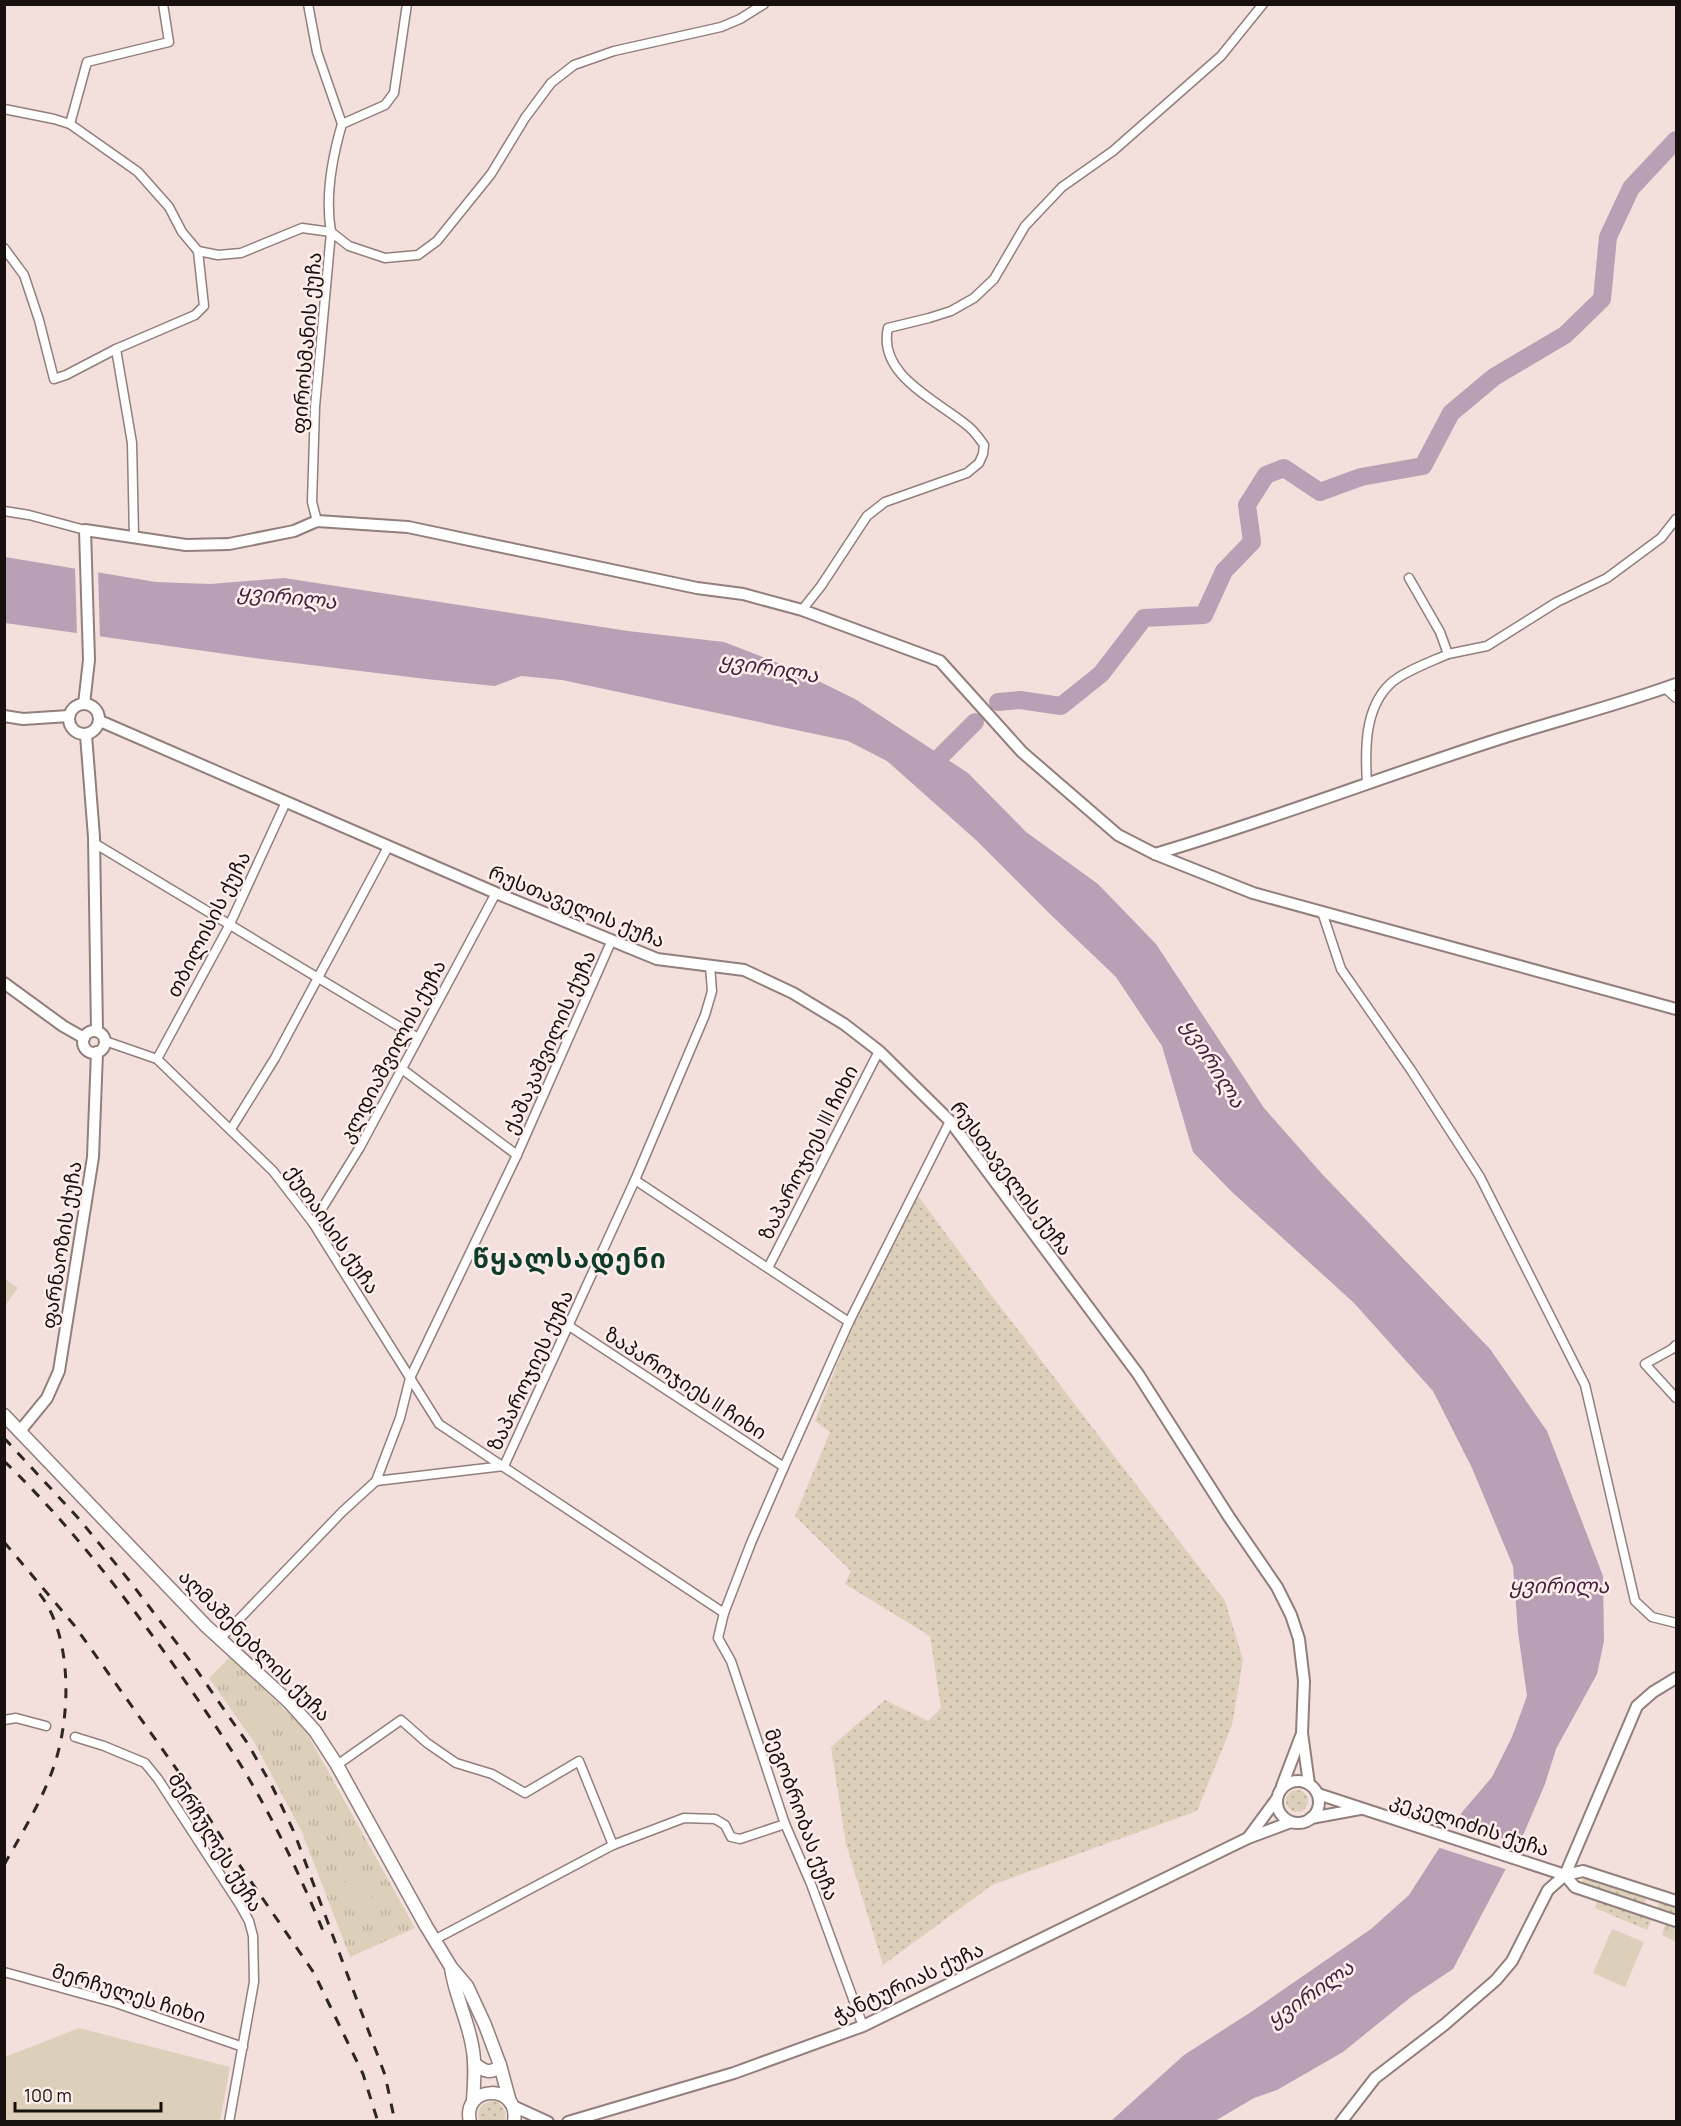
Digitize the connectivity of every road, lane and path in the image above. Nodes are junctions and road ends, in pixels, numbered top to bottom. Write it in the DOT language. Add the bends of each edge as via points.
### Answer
graph roads {
  1 [pos="163,4"];
  2 [pos="308,4"];
  3 [pos="407,4"];
  4 [pos="764,4"];
  5 [pos="1263,4"];
  6 [pos="4,109"];
  7 [pos="70,124"];
  8 [pos="342,124"];
  9 [pos="331,232"];
  10 [pos="4,248"];
  11 [pos="198,251"];
  12 [pos="116,349"];
  13 [pos="4,511"];
  14 [pos="1677,519"];
  15 [pos="317,521"];
  16 [pos="85,530"];
  17 [pos="134,537"];
  18 [pos="1409,578"];
  19 [pos="802,610"];
  20 [pos="1448,654"];
  21 [pos="1677,684"];
  22 [pos="1665,688"];
  23 [pos="1677,698"];
  24 [pos="84,704"];
  25 [pos="4,716"];
  26 [pos="69,716"];
  27 [pos="100,721"];
  28 [pos="86,735"];
  29 [pos="1367,784"];
  30 [pos="286,802"];
  31 [pos="94,843"];
  32 [pos="388,847"];
  33 [pos="1155,854"];
  34 [pos="496,893"];
  35 [pos="1322,912"];
  36 [pos="229,926"];
  37 [pos="611,942"];
  38 [pos="710,966"];
  39 [pos="319,980"];
  40 [pos="4,983"];
  41 [pos="1677,1009"];
  42 [pos="97,1031"];
  43 [pos="84,1038"];
  44 [pos="418,1038"];
  45 [pos="105,1041"];
  46 [pos="879,1051"];
  47 [pos="97,1052"];
  48 [pos="157,1059"];
  49 [pos="402,1069"];
  50 [pos="950,1121"];
  51 [pos="231,1129"];
  52 [pos="517,1155"];
  53 [pos="635,1180"];
  54 [pos="313,1223"];
  55 [pos="768,1268"];
  56 [pos="849,1322"];
  57 [pos="569,1326"];
  58 [pos="1677,1345"];
  59 [pos="410,1378"];
  60 [pos="1677,1398"];
  61 [pos="4,1415"];
  62 [pos="20,1431"];
  63 [pos="504,1466"];
  64 [pos="784,1467"];
  65 [pos="376,1481"];
  66 [pos="724,1613"];
  67 [pos="1677,1623"];
  68 [pos="221,1638"];
  69 [pos="1677,1678"];
  70 [pos="4,1720"];
  71 [pos="46,1726"];
  72 [pos="1302,1733"];
  73 [pos="75,1737"];
  74 [pos="338,1765"];
  75 [pos="1309,1784"];
  76 [pos="1282,1786"];
  77 [pos="1318,1794"];
  78 [pos="1276,1800"];
  79 [pos="1364,1809"];
  80 [pos="1311,1818"];
  81 [pos="1291,1822"];
  82 [pos="785,1824"];
  83 [pos="1248,1838"];
  84 [pos="613,1845"];
  85 [pos="1564,1875"];
  86 [pos="1677,1901"];
  87 [pos="1677,1921"];
  88 [pos="434,1940"];
  89 [pos="451,1967"];
  90 [pos="4,1972"];
  91 [pos="863,2026"];
  92 [pos="243,2047"];
  93 [pos="475,2064"];
  94 [pos="500,2065"];
  95 [pos="474,2102"];
  96 [pos="512,2104"];
  97 [pos="468,2120"];
  98 [pos="229,2121"];
  99 [pos="514,2121"];
  100 [pos="548,2121"];
  101 [pos="568,2121"];
  102 [pos="1341,2121"];
  1 -- 7 [label="street" via="169,42 87,62"];
  2 -- 8 [label="street" via="317,52"];
  3 -- 8 [label="street" via="394,93 385,105"];
  4 -- 9 [label="street" via="722,27 614,51 574,65 551,83 491,174 437,241 418,255 385,258 349,246"];
  5 -- 19 [label="street" via="1221,56 1113,151 1062,187 1025,226 994,279 974,298 951,311 888,328 889,357 927,399 975,433 984,445 983,454 967,473 885,501 867,516"];
  6 -- 7 [label="street"];
  7 -- 11 [label="street" via="138,172 169,207"];
  8 -- 9 [label="street" via="335,147 328,213"];
  9 -- 11 [label="street, ფიროსმანის ქუჩა" via="302,228 241,253 218,255"];
  9 -- 15 [label="street, ფიროსმანის ქუჩა" via="315,407 312,502"];
  10 -- 12 [label="street" via="24,274 54,379"];
  11 -- 12 [label="street" via="204,306 195,315"];
  12 -- 17 [label="street" via="132,443"];
  13 -- 16 [label="street"];
  14 -- 20 [label="street" via="1661,538 1607,578 1557,602 1487,646"];
  15 -- 17 [label="street" via="294,531 229,544 186,544"];
  15 -- 19 [label="street" via="408,527 697,588 743,594"];
  16 -- 17 [label="street"];
  16 -- 24 [label="street" via="89,660"];
  18 -- 20 [label="street"];
  19 -- 33 [label="street" via="940,662 1022,752 1118,835"];
  20 -- 29 [label="street" via="1391,683 1374,706 1365,751"];
  21 -- 22 [label="street"];
  22 -- 23 [label="street"];
  22 -- 29 [label="street"];
  24 -- 26 [label="street" via="75,707"];
  24 -- 27 [label="street" via="98,711"];
  25 -- 26 [label="street"];
  26 -- 28 [label="street" via="71,728"];
  27 -- 28 [label="street" via="95,731"];
  27 -- 30 [label="street, რუსთაველის ქუჩა"];
  28 -- 31 [label="street"];
  29 -- 33 [label="street"];
  30 -- 32 [label="street, რუსთაველის ქუჩა"];
  30 -- 36 [label="street, თბილისის ქუჩა"];
  31 -- 36 [label="street"];
  31 -- 42 [label="street"];
  32 -- 34 [label="street, რუსთაველის ქუჩა"];
  32 -- 39 [label="street"];
  33 -- 35 [label="street" via="1253,893"];
  34 -- 37 [label="street, რუსთაველის ქუჩა"];
  34 -- 44 [label="street, კლდიაშვილის ქუჩა"];
  35 -- 41 [label="street"];
  35 -- 67 [label="street" via="1341,969 1480,1177 1586,1385 1635,1601 1652,1617"];
  36 -- 39 [label="street"];
  36 -- 48 [label="street, თბილისის ქუჩა"];
  37 -- 38 [label="street, რუსთაველის ქუჩა" via="657,959"];
  37 -- 52 [label="street, ქაშაკაშვილის ქუჩა"];
  38 -- 46 [label="street, რუსთაველის ქუჩა" via="744,970 793,993"];
  38 -- 53 [label="street, ზაპაროჯიეს ქუჩა" via="712,991 705,1015"];
  39 -- 44 [label="street"];
  39 -- 51 [label="street"];
  40 -- 43 [label="street"];
  42 -- 43 [label="street"];
  42 -- 45 [label="street"];
  43 -- 47 [label="street" via="86,1049"];
  44 -- 49 [label="street, კლდიაშვილის ქუჩა"];
  45 -- 47 [label="street"];
  45 -- 48 [label="street, ქუთაისის ქუჩა"];
  46 -- 50 [label="street, რუსთაველის ქუჩა"];
  46 -- 55 [label="street, ზაპაროჯიეს III ჩიხი"];
  47 -- 62 [label="street, ფარნაოზის ქუჩა" via="93,1157 59,1371 47,1398"];
  48 -- 51 [label="street, ქუთაისის ქუჩა"];
  49 -- 52 [label="street, ქაშაკაშვილის ქუჩა"];
  49 -- 54 [label="street, კლდიაშვილის ქუჩა"];
  50 -- 56 [label="street"];
  50 -- 72 [label="street, რუსთაველის ქუჩა" via="1137,1374 1277,1587 1299,1639 1304,1681"];
  51 -- 54 [label="street, ქუთაისის ქუჩა" via="273,1171"];
  52 -- 59 [label="street, ქაშაკაშვილის ქუჩა"];
  53 -- 55 [label="street, ზაპაროჯიეს III ჩიხი"];
  53 -- 57 [label="street, ზაპაროჯიეს ქუჩა"];
  54 -- 59 [label="street, ქუთაისის ქუჩა"];
  55 -- 56 [label="street, ზაპაროჯიეს III ჩიხი"];
  56 -- 64 [label="street"];
  57 -- 63 [label="street, ზაპაროჯიეს ქუჩა"];
  57 -- 64 [label="street, ზაპაროჯიეს II ჩიხი"];
  58 -- 60 [label="street" via="1645,1364"];
  59 -- 63 [label="street, ქუთაისის ქუჩა" via="440,1424"];
  59 -- 65 [label="street, ქაშაკაშვილის ქუჩა" via="400,1418"];
  61 -- 62 [label="main road, აღმაშენებლის ქუჩა"];
  62 -- 68 [label="main road, აღმაშენებლის ქუჩა"];
  63 -- 65 [label="street, ზაპაროჯიეს ქუჩა"];
  63 -- 66 [label="street, ქუთაისის ქუჩა"];
  64 -- 66 [label="street"];
  65 -- 68 [label="street"];
  66 -- 82 [label="street, მეგობრობას ქუჩა" via="718,1638 730,1661"];
  68 -- 74 [label="main road, აღმაშენებლის ქუჩა" via="289,1702"];
  69 -- 85 [label="street" via="1636,1706"];
  70 -- 71 [label="street" via="16,1718"];
  72 -- 75 [label="street, რუსთაველის ქუჩა"];
  72 -- 76 [label="street, რუსთაველის ქუჩა"];
  73 -- 92 [label="street, მერჩულეს ქუჩა" via="145,1763 249,1921 254,1982"];
  74 -- 84 [label="street" via="400,1720 456,1763 492,1774 525,1793 579,1761"];
  74 -- 88 [label="main road, აღმაშენებლის ქუჩა"];
  75 -- 76 [label="street" via="1297,1780"];
  75 -- 77 [label="street"];
  76 -- 78 [label="street"];
  77 -- 79 [label="street, კეკელიძის ქუჩა"];
  77 -- 80 [label="street" via="1318,1809"];
  78 -- 81 [label="street" via="1278,1811"];
  78 -- 83 [label="street, ჭანტურიას ქუჩა"];
  79 -- 80 [label="street, კეკელიძის ქუჩა"];
  79 -- 85 [label="street, კეკელიძის ქუჩა"];
  80 -- 81 [label="street" via="1302,1823"];
  81 -- 83 [label="street, ჭანტურიას ქუჩა"];
  82 -- 84 [label="street" via="740,1839 731,1837 716,1820 684,1818"];
  82 -- 91 [label="street, მეგობრობას ქუჩა"];
  83 -- 91 [label="street, ჭანტურიას ქუჩა"];
  84 -- 88 [label="street"];
  85 -- 86 [label="street, კეკელიძის ქუჩა" via="1583,1871"];
  85 -- 87 [label="street, კეკელიძის ქუჩა" via="1575,1887"];
  85 -- 102 [label="street" via="1548,1890 1512,1961 1496,1980 1376,2078"];
  88 -- 89 [label="main road, აღმაშენებლის ქუჩა"];
  89 -- 93 [label="main road, აღმაშენებლის ქუჩა"];
  89 -- 94 [label="main road, აღმაშენებლის ქუჩა" via="466,1986"];
  90 -- 92 [label="street, მერჩულეს ჩიხი" via="116,2003"];
  91 -- 101 [label="street, ჭანტურიას ქუჩა" via="734,2073"];
  92 -- 98 [label="street, მერჩულეს ქუჩა"];
  93 -- 94 [label="main road" via="490,2072"];
  93 -- 95 [label="main road, აღმაშენებლის ქუჩა"];
  94 -- 96 [label="main road, აღმაშენებლის ქუჩა"];
  95 -- 96 [label="main road" via="492,2092"];
  95 -- 97 [label="main road, აღმაშენებლის ქუჩა"];
  96 -- 99 [label="main road, აღმაშენებლის ქუჩა"];
  96 -- 100 [label="street"];
}
